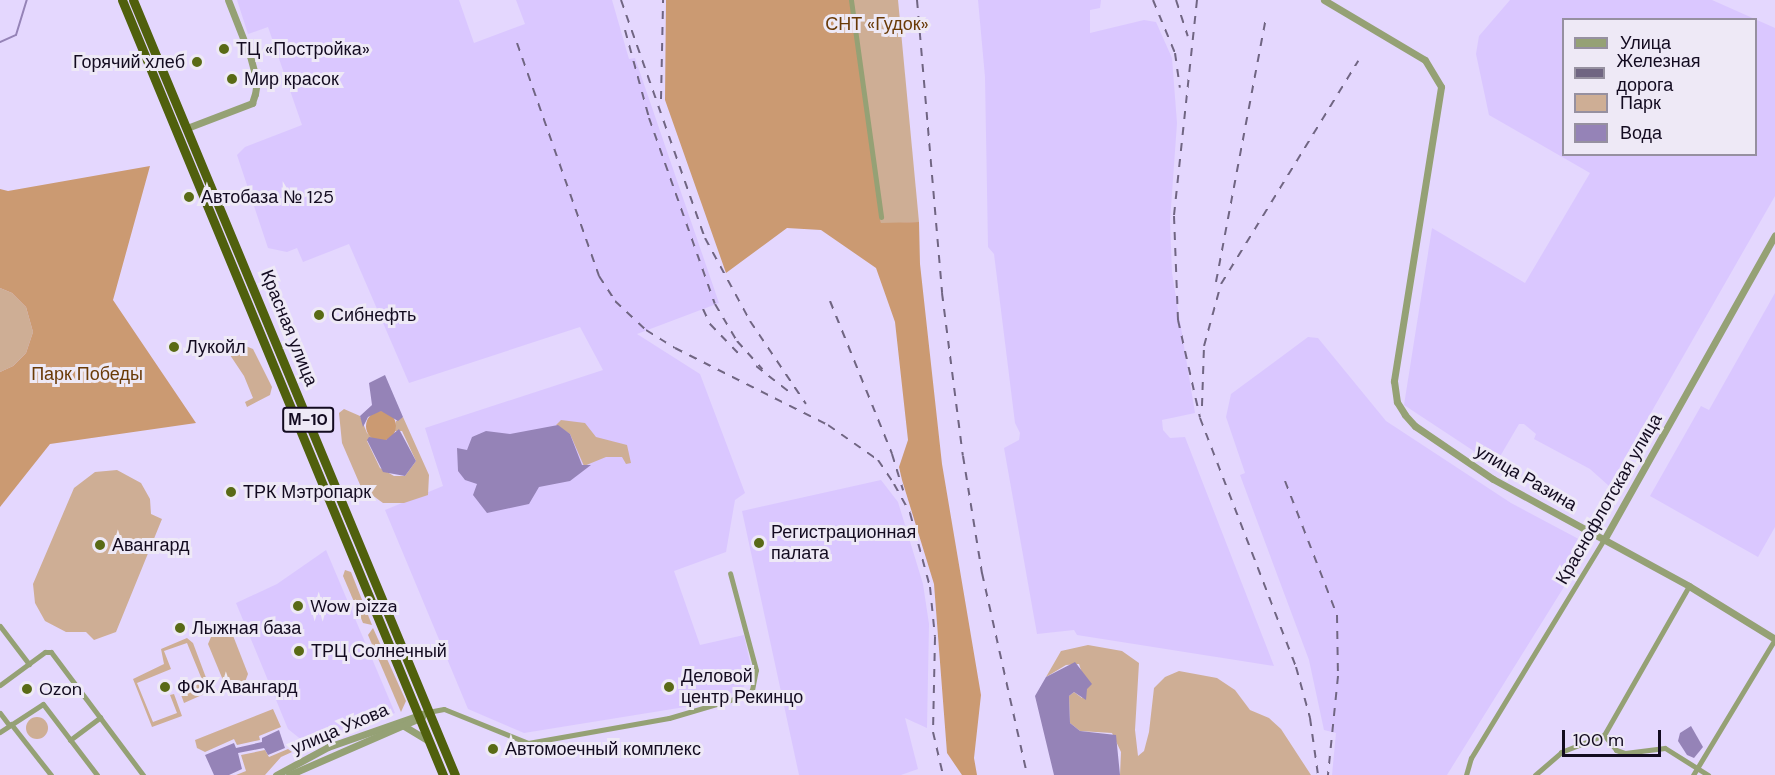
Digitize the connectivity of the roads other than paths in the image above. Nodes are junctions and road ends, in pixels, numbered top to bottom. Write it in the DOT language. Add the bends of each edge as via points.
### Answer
graph roads {
  1 [pos="122,0"];
  2 [pos="133,0"];
  3 [pos="228,0"];
  4 [pos="851,0"];
  5 [pos="1324,0"];
  6 [pos="187,128"];
  7 [pos="881,217"];
  8 [pos="1775,235"];
  9 [pos="1605,538"];
  10 [pos="730,573"];
  11 [pos="1689,586"];
  12 [pos="0,626"];
  13 [pos="1774,636"];
  14 [pos="29,664"];
  15 [pos="0,685"];
  16 [pos="410,695"];
  17 [pos="428,712"];
  18 [pos="0,713"];
  19 [pos="419,716"];
  20 [pos="100,717"];
  21 [pos="404,722"];
  22 [pos="10,724"];
  23 [pos="0,732"];
  24 [pos="1604,735"];
  25 [pos="70,740"];
  26 [pos="431,746"];
  27 [pos="1697,767"];
  28 [pos="95,772"];
  29 [pos="51,775"];
  30 [pos="86,775"];
  31 [pos="143,775"];
  32 [pos="276,775"];
  33 [pos="289,775"];
  34 [pos="443,775"];
  35 [pos="455,775"];
  36 [pos="1466,775"];
  37 [pos="1535,775"];
  38 [pos="1693,775"];
  39 [pos="1708,775"];
  1 -- 16 [label="highway, Красная улица / М-10"];
  2 -- 6 [label="highway, М-10"];
  3 -- 6 [label="street" via="250,56 257,82 255,94 252,103"];
  4 -- 7 [label="street"];
  5 -- 9 [label="street, улица Разина" via="1425,60 1441,87 1394,381 1397,402 1415,426 1475,467"];
  6 -- 17 [label="highway, Красная улица / М-10"];
  8 -- 9 [label="street, Краснофлотская улица"];
  9 -- 11 [label="street, улица Разина"];
  9 -- 36 [label="street, Краснофлотская улица" via="1471,758"];
  10 -- 17 [label="street" via="756,670 752,690 747,695 669,718 528,743 444,709"];
  11 -- 13 [label="street, улица Разина"];
  11 -- 24 [label="street"];
  12 -- 14 [label="street"];
  13 -- 27 [label="street"];
  14 -- 15 [label="street"];
  14 -- 20 [label="street" via="49,651"];
  16 -- 19 [label="highway, Красная улица / М-10"];
  16 -- 21 [label="street"];
  17 -- 19 [label="street, улица Ухова"];
  17 -- 35 [label="highway, Красная улица / М-10"];
  18 -- 22 [label="street"];
  19 -- 21 [label="street, улица Ухова"];
  19 -- 26 [label="highway, Красная улица / М-10"];
  20 -- 25 [label="street"];
  20 -- 31 [label="street"];
  21 -- 26 [label="street"];
  21 -- 32 [label="street, улица Ухова" via="313,754"];
  21 -- 33 [label="street, улица Ухова"];
  22 -- 23 [label="street"];
  22 -- 25 [label="street" via="43,704"];
  22 -- 29 [label="street"];
  24 -- 27 [label="street" via="1616,750 1625,753 1665,748"];
  24 -- 37 [label="street" via="1561,752"];
  25 -- 28 [label="street"];
  26 -- 34 [label="highway, Красная улица / М-10"];
  27 -- 38 [label="street"];
  27 -- 39 [label="street"];
  28 -- 30 [label="street"];
}
